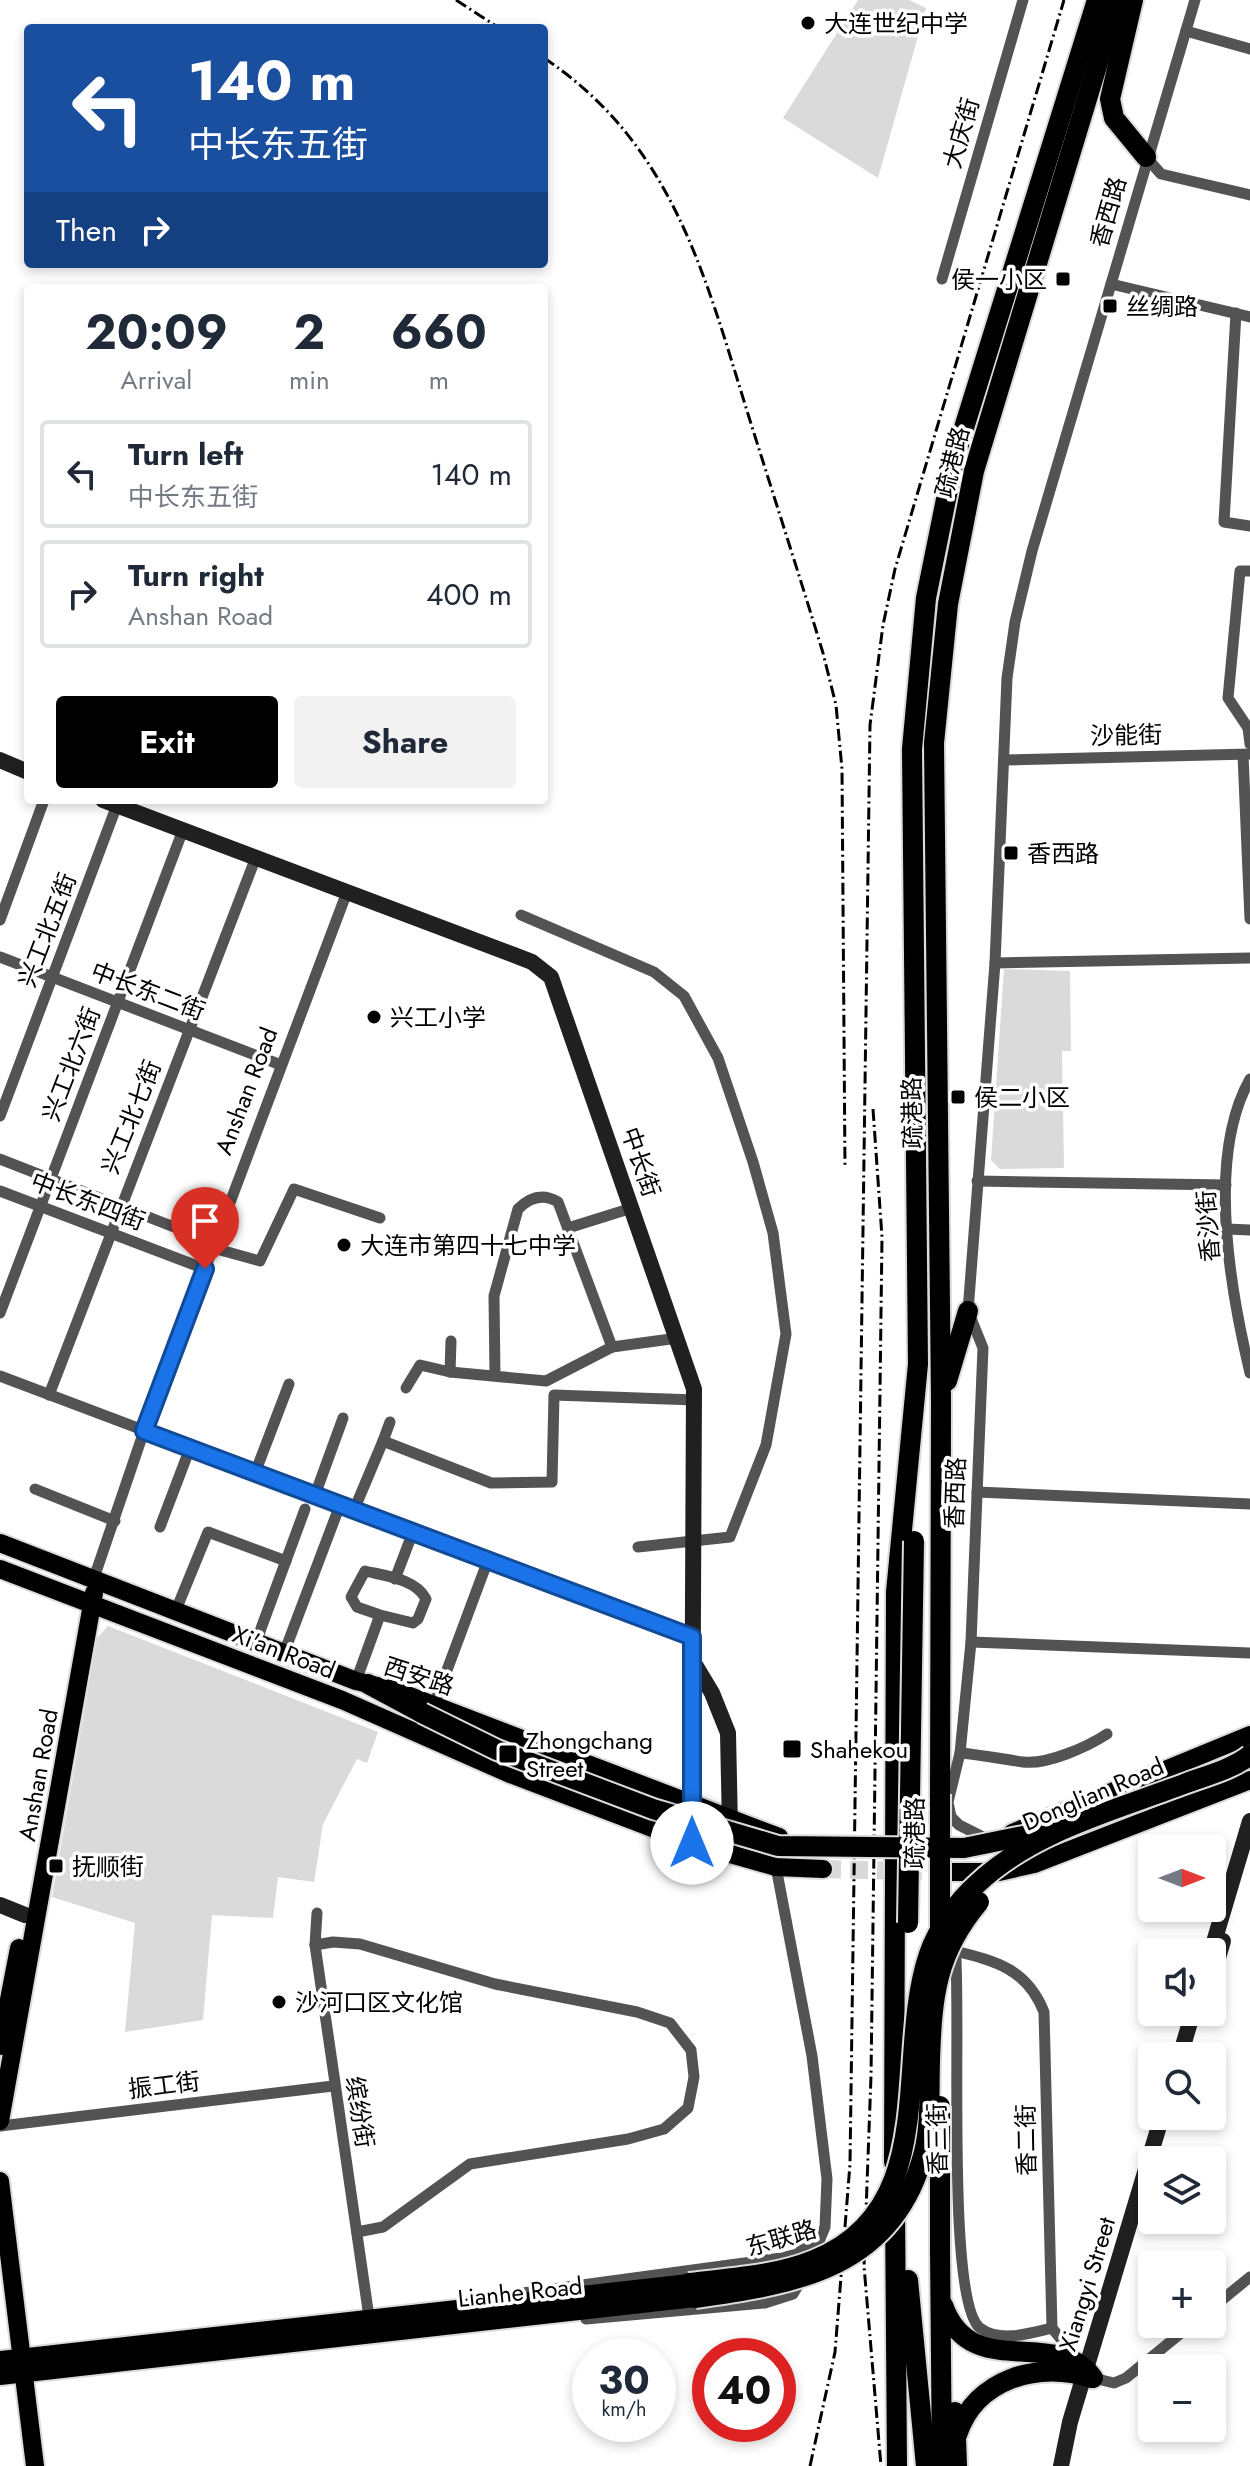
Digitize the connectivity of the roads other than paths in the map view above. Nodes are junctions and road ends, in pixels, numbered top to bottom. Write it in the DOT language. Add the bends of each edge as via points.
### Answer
graph roads {
  1 [pos="1023,0"];
  2 [pos="1097,0"];
  3 [pos="1117,0"];
  4 [pos="1133,0"];
  5 [pos="1195,0"];
  6 [pos="1186,31"];
  7 [pos="1250,49"];
  8 [pos="1146,157"];
  9 [pos="1250,195"];
  10 [pos="942,279"];
  11 [pos="1111,284"];
  12 [pos="1236,313"];
  13 [pos="1250,317"];
  14 [pos="1250,526"];
  15 [pos="1250,571"];
  16 [pos="1250,744"];
  17 [pos="1246,754"];
  18 [pos="0,760"];
  19 [pos="1004,760"];
  20 [pos="24,770"];
  21 [pos="43,804"];
  22 [pos="109,804"];
  23 [pos="115,804"];
  24 [pos="183,830"];
  25 [pos="256,857"];
  26 [pos="347,892"];
  27 [pos="521,915"];
  28 [pos="1250,919"];
  29 [pos="0,920"];
  30 [pos="0,957"];
  31 [pos="1250,958"];
  32 [pos="995,963"];
  33 [pos="52,977"];
  34 [pos="118,1003"];
  35 [pos="190,1030"];
  36 [pos="281,1065"];
  37 [pos="1250,1079"];
  38 [pos="0,1116"];
  39 [pos="0,1159"];
  40 [pos="50,1178"];
  41 [pos="977,1181"];
  42 [pos="1226,1185"];
  43 [pos="0,1191"];
  44 [pos="119,1205"];
  45 [pos="40,1206"];
  46 [pos="632,1208"];
  47 [pos="380,1218"];
  48 [pos="568,1228"];
  49 [pos="1227,1229"];
  50 [pos="1250,1230"];
  51 [pos="109,1232"];
  52 [pos="214,1245"];
  53 [pos="205,1269"];
  54 [pos="968,1311"];
  55 [pos="0,1313"];
  56 [pos="678,1338"];
  57 [pos="451,1341"];
  58 [pos="612,1347"];
  59 [pos="918,1364"];
  60 [pos="450,1372"];
  61 [pos="1250,1373"];
  62 [pos="0,1376"];
  63 [pos="495,1376"];
  64 [pos="289,1384"];
  65 [pos="406,1388"];
  66 [pos="49,1395"];
  67 [pos="695,1400"];
  68 [pos="941,1400"];
  69 [pos="343,1418"];
  70 [pos="390,1422"];
  71 [pos="144,1431"];
  72 [pos="383,1441"];
  73 [pos="190,1448"];
  74 [pos="255,1473"];
  75 [pos="35,1489"];
  76 [pos="977,1492"];
  77 [pos="315,1495"];
  78 [pos="1250,1504"];
  79 [pos="340,1505"];
  80 [pos="305,1509"];
  81 [pos="354,1510"];
  82 [pos="115,1521"];
  83 [pos="160,1527"];
  84 [pos="413,1532"];
  85 [pos="0,1543"];
  86 [pos="694,1543"];
  87 [pos="638,1547"];
  88 [pos="488,1560"];
  89 [pos="286,1561"];
  90 [pos="0,1569"];
  91 [pos="94,1578"];
  92 [pos="395,1579"];
  93 [pos="87,1601"];
  94 [pos="176,1610"];
  95 [pos="380,1615"];
  96 [pos="692,1637"];
  97 [pos="256,1642"];
  98 [pos="971,1642"];
  99 [pos="284,1653"];
  100 [pos="1250,1653"];
  101 [pos="693,1661"];
  102 [pos="362,1683"];
  103 [pos="428,1709"];
  104 [pos="1107,1734"];
  105 [pos="1250,1735"];
  106 [pos="960,1753"];
  107 [pos="1250,1755"];
  108 [pos="1250,1771"];
  109 [pos="1250,1780"];
  110 [pos="729,1798"];
  111 [pos="692,1803"];
  112 [pos="730,1817"];
  113 [pos="1250,1821"];
  114 [pos="1083,1823"];
  115 [pos="748,1825"];
  116 [pos="990,1840"];
  117 [pos="826,1842"];
  118 [pos="949,1842"];
  119 [pos="692,1843"];
  120 [pos="1250,1850"];
  121 [pos="731,1855"];
  122 [pos="776,1867"];
  123 [pos="823,1869"];
  124 [pos="946,1872"];
  125 [pos="0,1905"];
  126 [pos="317,1913"];
  127 [pos="25,1915"];
  128 [pos="1215,1938"];
  129 [pos="1224,1938"];
  130 [pos="315,1945"];
  131 [pos="955,1951"];
  132 [pos="0,2046"];
  133 [pos="333,2086"];
  134 [pos="0,2124"];
  135 [pos="908,2125"];
  136 [pos="1158,2130"];
  137 [pos="894,2165"];
  138 [pos="0,2181"];
  139 [pos="1138,2222"];
  140 [pos="825,2227"];
  141 [pos="357,2232"];
  142 [pos="742,2264"];
  143 [pos="1250,2277"];
  144 [pos="0,2278"];
  145 [pos="692,2290"];
  146 [pos="940,2297"];
  147 [pos="1226,2297"];
  148 [pos="749,2304"];
  149 [pos="373,2317"];
  150 [pos="1052,2328"];
  151 [pos="1175,2338"];
  152 [pos="344,2339"];
  153 [pos="897,2346"];
  154 [pos="11,2367"];
  155 [pos="1088,2374"];
  156 [pos="953,2457"];
  157 [pos="23,2466"];
  158 [pos="35,2466"];
  159 [pos="897,2466"];
  160 [pos="907,2466"];
  161 [pos="926,2466"];
  162 [pos="1061,2466"];
  163 [pos="1070,2466"];
  1 -- 10 [label="street, 大庆街"];
  2 -- 59 [label="highway" via="954,460 926,598 912,749"];
  3 -- 68 [label="highway, 疏港路" via="974,471 948,604 934,743"];
  4 -- 8 [label="highway" via="1110,99 1114,118"];
  5 -- 6 [label="street, 香西路"];
  6 -- 7 [label="street"];
  6 -- 8 [label="street, 香西路"];
  8 -- 9 [label="street" via="1161,174"];
  8 -- 11 [label="street, 香西路"];
  11 -- 12 [label="street"];
  11 -- 19 [label="street, 香西路" via="1015,622"];
  12 -- 13 [label="street"];
  12 -- 14 [label="street" via="1224,522"];
  15 -- 16 [label="street" via="1240,571 1228,698 1248,728"];
  17 -- 19 [label="street, 沙能街"];
  17 -- 28 [label="street"];
  18 -- 20 [label="street"];
  19 -- 32 [label="street, 香西路"];
  21 -- 29 [label="street"];
  22 -- 33 [label="street, 兴工北五街"];
  23 -- 24 [label="street, 中长街"];
  24 -- 25 [label="street, 中长街"];
  24 -- 34 [label="street, 兴工北六街"];
  25 -- 26 [label="street, 中长街"];
  25 -- 35 [label="street, 兴工北七街"];
  26 -- 36 [label="street, Anshan Road"];
  26 -- 46 [label="street, 中长街" via="532,962 551,977"];
  27 -- 86 [label="street" via="654,972 684,996 718,1058 773,1233 786,1334 766,1445 730,1537"];
  30 -- 33 [label="street, 中长东二街"];
  31 -- 32 [label="street"];
  32 -- 41 [label="street, 香西路"];
  33 -- 34 [label="street, 中长东二街"];
  33 -- 38 [label="street, 兴工北五街"];
  34 -- 35 [label="street, 中长东二街"];
  34 -- 40 [label="street, 兴工北六街"];
  35 -- 36 [label="street, 中长东二街"];
  35 -- 44 [label="street, 兴工北七街"];
  36 -- 52 [label="street, Anshan Road"];
  37 -- 42 [label="street, 香沙街" via="1231,1135"];
  39 -- 40 [label="street, 中长东四街"];
  40 -- 44 [label="street, 中长东四街"];
  40 -- 45 [label="street, 兴工北六街"];
  41 -- 42 [label="street"];
  41 -- 54 [label="street, 香西路"];
  42 -- 49 [label="street, 香沙街"];
  43 -- 45 [label="street, 中长东四街"];
  44 -- 51 [label="street, 兴工北七街"];
  44 -- 52 [label="street, 中长东四街"];
  45 -- 51 [label="street, 中长东四街"];
  45 -- 55 [label="street, 兴工北六街"];
  46 -- 48 [label="street"];
  46 -- 56 [label="street, 中长街"];
  47 -- 52 [label="street, 中长东四街" via="294,1189 260,1261"];
  48 -- 58 [label="street"];
  48 -- 63 [label="street" via="558,1202 550,1197 535,1197 518,1209 494,1296"];
  49 -- 50 [label="street"];
  49 -- 61 [label="street, 香沙街"];
  51 -- 53 [label="street, 中长东四街"];
  51 -- 66 [label="street, 兴工北七街"];
  52 -- 53 [label="street, Anshan Road"];
  53 -- 71 [label="street, Anshan Road"];
  54 -- 68 [label="highway"];
  54 -- 76 [label="street, 香西路" via="983,1348"];
  56 -- 58 [label="street"];
  56 -- 67 [label="street, 中长街"];
  57 -- 60 [label="street"];
  58 -- 63 [label="street" via="546,1381"];
  59 -- 135 [label="highway, bridge"];
  59 -- 137 [label="highway" via="896,1592"];
  60 -- 63 [label="street"];
  60 -- 65 [label="street" via="420,1365"];
  62 -- 66 [label="street"];
  64 -- 74 [label="street"];
  66 -- 71 [label="street"];
  67 -- 72 [label="street" via="554,1395 552,1482 491,1483"];
  67 -- 86 [label="street, 中长街"];
  68 -- 146 [label="highway, 疏港路, bridge"];
  69 -- 77 [label="street"];
  70 -- 72 [label="street"];
  71 -- 73 [label="street"];
  71 -- 82 [label="street, Anshan Road"];
  72 -- 81 [label="street"];
  73 -- 74 [label="street"];
  73 -- 83 [label="street"];
  74 -- 77 [label="street"];
  75 -- 82 [label="street"];
  76 -- 78 [label="street"];
  76 -- 98 [label="street, 香西路"];
  77 -- 79 [label="street"];
  79 -- 81 [label="street"];
  79 -- 99 [label="street"];
  80 -- 89 [label="street"];
  81 -- 84 [label="street"];
  82 -- 91 [label="street, Anshan Road"];
  84 -- 88 [label="street"];
  84 -- 92 [label="street"];
  85 -- 91 [label="main road, 西安路"];
  86 -- 87 [label="street"];
  86 -- 96 [label="street, 中长街"];
  88 -- 96 [label="street"];
  88 -- 103 [label="street"];
  89 -- 94 [label="street" via="208,1532"];
  89 -- 97 [label="street"];
  90 -- 93 [label="main road, Xi'an Road"];
  91 -- 93 [label="main road, Anshan Road"];
  91 -- 94 [label="main road, 西安路"];
  92 -- 95 [label="street" via="365,1571 351,1597 357,1607"];
  92 -- 95 [label="street" via="422,1591 426,1599 418,1619 401,1622"];
  93 -- 119 [label="main road, Xi'an Road"];
  93 -- 127 [label="main road, Anshan Road"];
  93 -- 134 [label="main road, Anshan Road"];
  94 -- 97 [label="main road, 西安路"];
  95 -- 102 [label="street"];
  96 -- 101 [label="street, 中长街"];
  97 -- 99 [label="main road, 西安路"];
  98 -- 100 [label="street"];
  98 -- 106 [label="street, 香西路"];
  99 -- 102 [label="main road, 西安路"];
  101 -- 110 [label="street" via="728,1733"];
  101 -- 111 [label="street, 中长街"];
  102 -- 103 [label="highway"];
  103 -- 111 [label="main road, 西安路"];
  103 -- 114 [label="highway, bridge" via="497,1750 653,1809 778,1846 964,1848"];
  104 -- 106 [label="street" via="1085,1749 1026,1763"];
  105 -- 116 [label="main road"];
  106 -- 116 [label="street, 香西路" via="948,1802 951,1817"];
  107 -- 114 [label="highway, Donglian Road, bridge"];
  108 -- 145 [label="highway, Lianhe Road, bridge" via="1049,1852 992,1886 940,1963 932,2004 924,2150 907,2196 863,2248 818,2274 764,2288"];
  109 -- 124 [label="main road" via="1034,1864 999,1872"];
  110 -- 112 [label="street"];
  110 -- 115 [label="street"];
  111 -- 112 [label="main road, 西安路"];
  111 -- 119 [label="street, 中长街"];
  112 -- 115 [label="main road, 西安路"];
  112 -- 121 [label="street"];
  113 -- 128 [label="street"];
  114 -- 135 [label="highway, Donglian Road, bridge" via="1043,1840 978,1883 939,1931 929,1955 916,2027"];
  115 -- 117 [label="main road, 西安路" via="783,1838"];
  116 -- 118 [label="main road"];
  119 -- 121 [label="main road, Xi'an Road"];
  120 -- 129 [label="street"];
  121 -- 122 [label="main road, Xi'an Road"];
  122 -- 123 [label="main road, Xi'an Road"];
  122 -- 140 [label="street" via="822,2127"];
  124 -- 131 [label="street, 香三街"];
  125 -- 127 [label="street"];
  126 -- 130 [label="street, 缤纷街"];
  127 -- 132 [label="main road, Anshan Road"];
  130 -- 133 [label="street, 缤纷街"];
  130 -- 141 [label="street" via="360,1944 495,1984 637,2012 670,2023 691,2050 694,2077 688,2108 664,2129 470,2164 383,2227"];
  131 -- 150 [label="street, 香二街" via="1000,1962 1029,1986 1044,2012"];
  131 -- 150 [label="street, 香三街" via="961,2263 972,2318 980,2328 1006,2336"];
  133 -- 134 [label="street, 振工街"];
  133 -- 141 [label="street, 缤纷街"];
  135 -- 145 [label="highway, 东联路, bridge" via="892,2187 849,2240 814,2261"];
  136 -- 155 [label="street, Xiangyi Street"];
  137 -- 153 [label="highway"];
  137 -- 161 [label="highway"];
  138 -- 154 [label="main road"];
  139 -- 155 [label="street, Xiangyi Street"];
  140 -- 142 [label="street" via="797,2254"];
  140 -- 148 [label="street" via="793,2294"];
  141 -- 149 [label="street, 缤纷街"];
  142 -- 148 [label="street" via="755,2280 756,2296"];
  142 -- 149 [label="street"];
  143 -- 147 [label="street"];
  144 -- 154 [label="main road"];
  145 -- 149 [label="main road, Lianhe Road"];
  145 -- 152 [label="main road, Lianhe Road"];
  146 -- 155 [label="highway" via="952,2324 970,2341 1000,2351 1065,2358"];
  146 -- 156 [label="highway"];
  146 -- 156 [label="highway"];
  148 -- 152 [label="street"];
  149 -- 154 [label="main road, Lianhe Road"];
  150 -- 155 [label="street"];
  151 -- 155 [label="street" via="1114,2383"];
  152 -- 154 [label="main road, Lianhe Road"];
  153 -- 159 [label="highway"];
  153 -- 160 [label="highway"];
  154 -- 157 [label="main road"];
  154 -- 158 [label="main road"];
  155 -- 156 [label="highway" via="1042,2372 999,2384 971,2406"];
  155 -- 162 [label="street, Xiangyi Street"];
  155 -- 163 [label="street, Xiangyi Street"];
}
